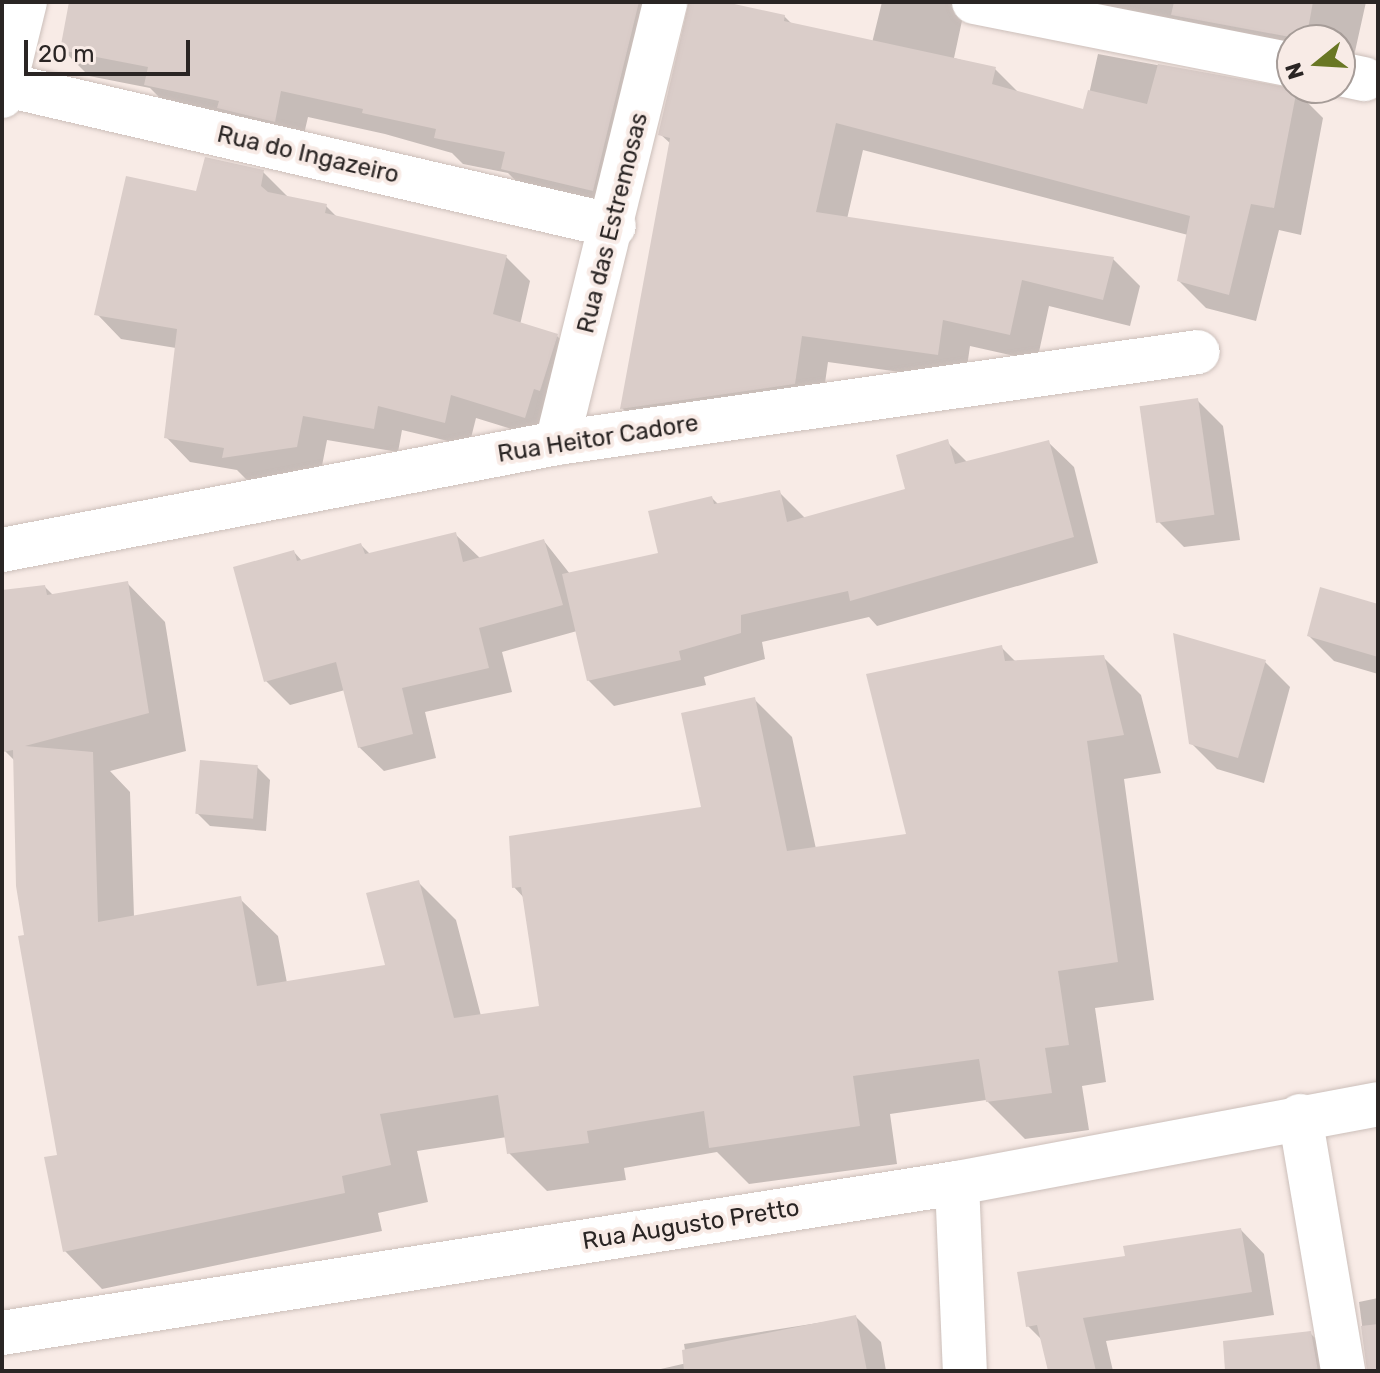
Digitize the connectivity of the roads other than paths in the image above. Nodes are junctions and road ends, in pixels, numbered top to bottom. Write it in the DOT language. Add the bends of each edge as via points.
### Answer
graph roads {
  1 [pos="25,2"];
  2 [pos="665,2"];
  3 [pos="974,2"];
  4 [pos="1276,62"];
  5 [pos="3,88"];
  6 [pos="614,226"];
  7 [pos="1198,352"];
  8 [pos="557,443"];
  9 [pos="2,550"];
  10 [pos="1378,1104"];
  11 [pos="1300,1116"];
  12 [pos="957,1183"];
  13 [pos="2,1333"];
  14 [pos="965,1371"];
  15 [pos="1343,1371"];
  1 -- 5 [label="street"];
  2 -- 6 [label="street, Rua das Estremosas"];
  3 -- 4 [label="street"];
  5 -- 6 [label="street, Rua do Ingazeiro"];
  6 -- 8 [label="street, Rua das Estremosas"];
  7 -- 8 [label="street, Rua Heitor Cadore"];
  8 -- 9 [label="street, Rua Heitor Cadore"];
  10 -- 11 [label="street, Rua Augusto Pretto"];
  11 -- 12 [label="street, Rua Augusto Pretto"];
  11 -- 15 [label="street"];
  12 -- 13 [label="street, Rua Augusto Pretto"];
  12 -- 14 [label="street"];
}
